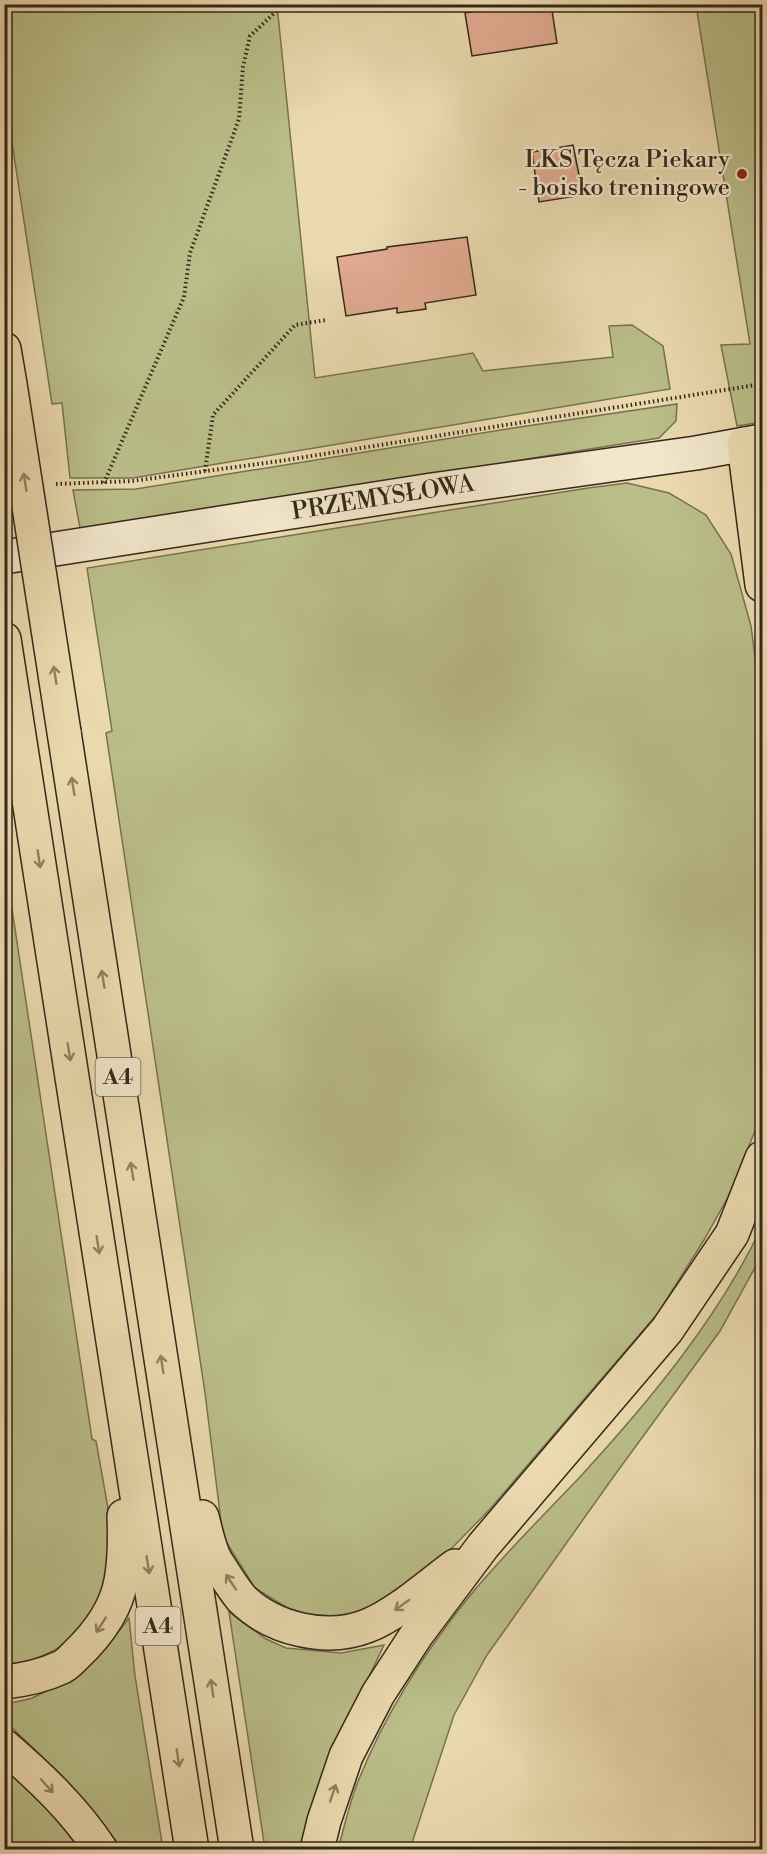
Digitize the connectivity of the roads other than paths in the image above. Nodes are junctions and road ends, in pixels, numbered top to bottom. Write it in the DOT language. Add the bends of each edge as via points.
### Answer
graph roads {
  1 [pos="4,349"];
  2 [pos="753,442"];
  3 [pos="4,557"];
  4 [pos="762,585"];
  5 [pos="4,639"];
  6 [pos="762,1158"];
  7 [pos="123,1403"];
  8 [pos="171,1422"];
  9 [pos="483,1546"];
  10 [pos="4,1682"];
  11 [pos="4,1746"];
  12 [pos="101,1850"];
  13 [pos="192,1850"];
  14 [pos="237,1850"];
  15 [pos="317,1850"];
  8 -- 1 [label="highway, A4, one-way, bridge"];
  2 -- 3 [label="main road, PRZEMYSŁOWA"];
  2 -- 4 [label="highway"];
  5 -- 7 [label="highway, A4, one-way"];
  6 -- 9 [label="highway" via="732,1234 667,1330"];
  7 -- 10 [label="highway, one-way" via="125,1554 116,1600 87,1645 64,1666 20,1681"];
  7 -- 13 [label="highway, A4, one-way"];
  9 -- 8 [label="highway, one-way" via="367,1626 316,1633 270,1619 242,1599 215,1559"];
  14 -- 8 [label="highway, A4, one-way"];
  15 -- 9 [label="highway, one-way" via="346,1756 378,1694"];
  11 -- 12 [label="highway, one-way" via="38,1776"];
}
